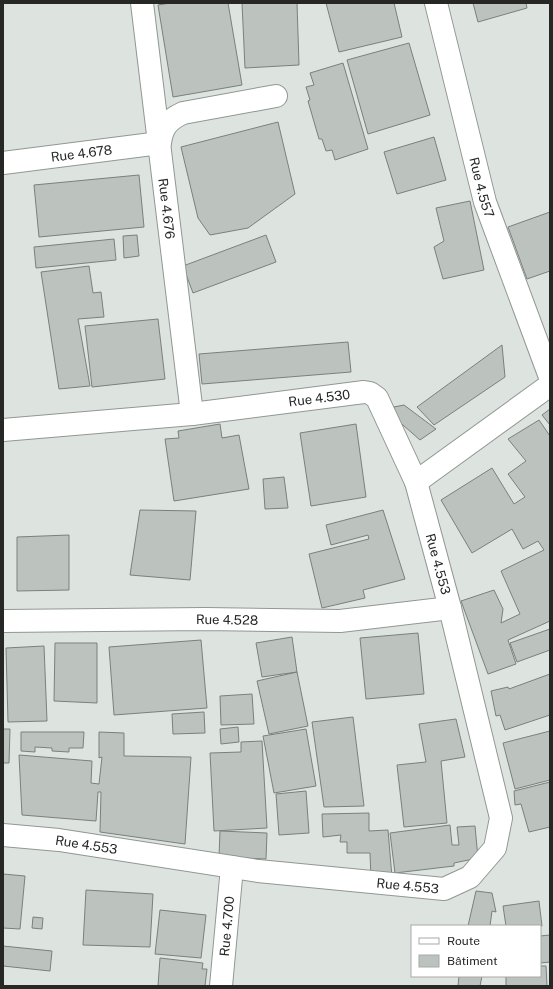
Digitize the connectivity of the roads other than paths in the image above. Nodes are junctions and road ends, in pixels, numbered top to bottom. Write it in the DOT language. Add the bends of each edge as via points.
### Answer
graph roads {
  1 [pos="142,3"];
  2 [pos="436,3"];
  3 [pos="276,96"];
  4 [pos="160,143"];
  5 [pos="3,163"];
  6 [pos="548,376"];
  7 [pos="192,414"];
  8 [pos="3,430"];
  9 [pos="416,482"];
  10 [pos="450,608"];
  11 [pos="3,621"];
  12 [pos="3,835"];
  13 [pos="232,867"];
  14 [pos="221,986"];
  1 -- 4 [label="street, Rue 4.676"];
  2 -- 6 [label="street, Rue 4.557" via="485,202"];
  3 -- 4 [label="street" via="182,113 170,120 161,131"];
  4 -- 5 [label="street, Rue 4.678"];
  4 -- 7 [label="street, Rue 4.676"];
  6 -- 9 [label="street"];
  7 -- 8 [label="street, Rue 4.530"];
  7 -- 9 [label="street, Rue 4.530" via="370,393 377,398"];
  9 -- 10 [label="street, Rue 4.553"];
  10 -- 11 [label="street, Rue 4.528" via="340,621"];
  10 -- 13 [label="street, Rue 4.553" via="501,818 496,848 470,877 444,889"];
  12 -- 13 [label="street, Rue 4.553" via="59,840"];
  13 -- 14 [label="street, Rue 4.700"];
}
